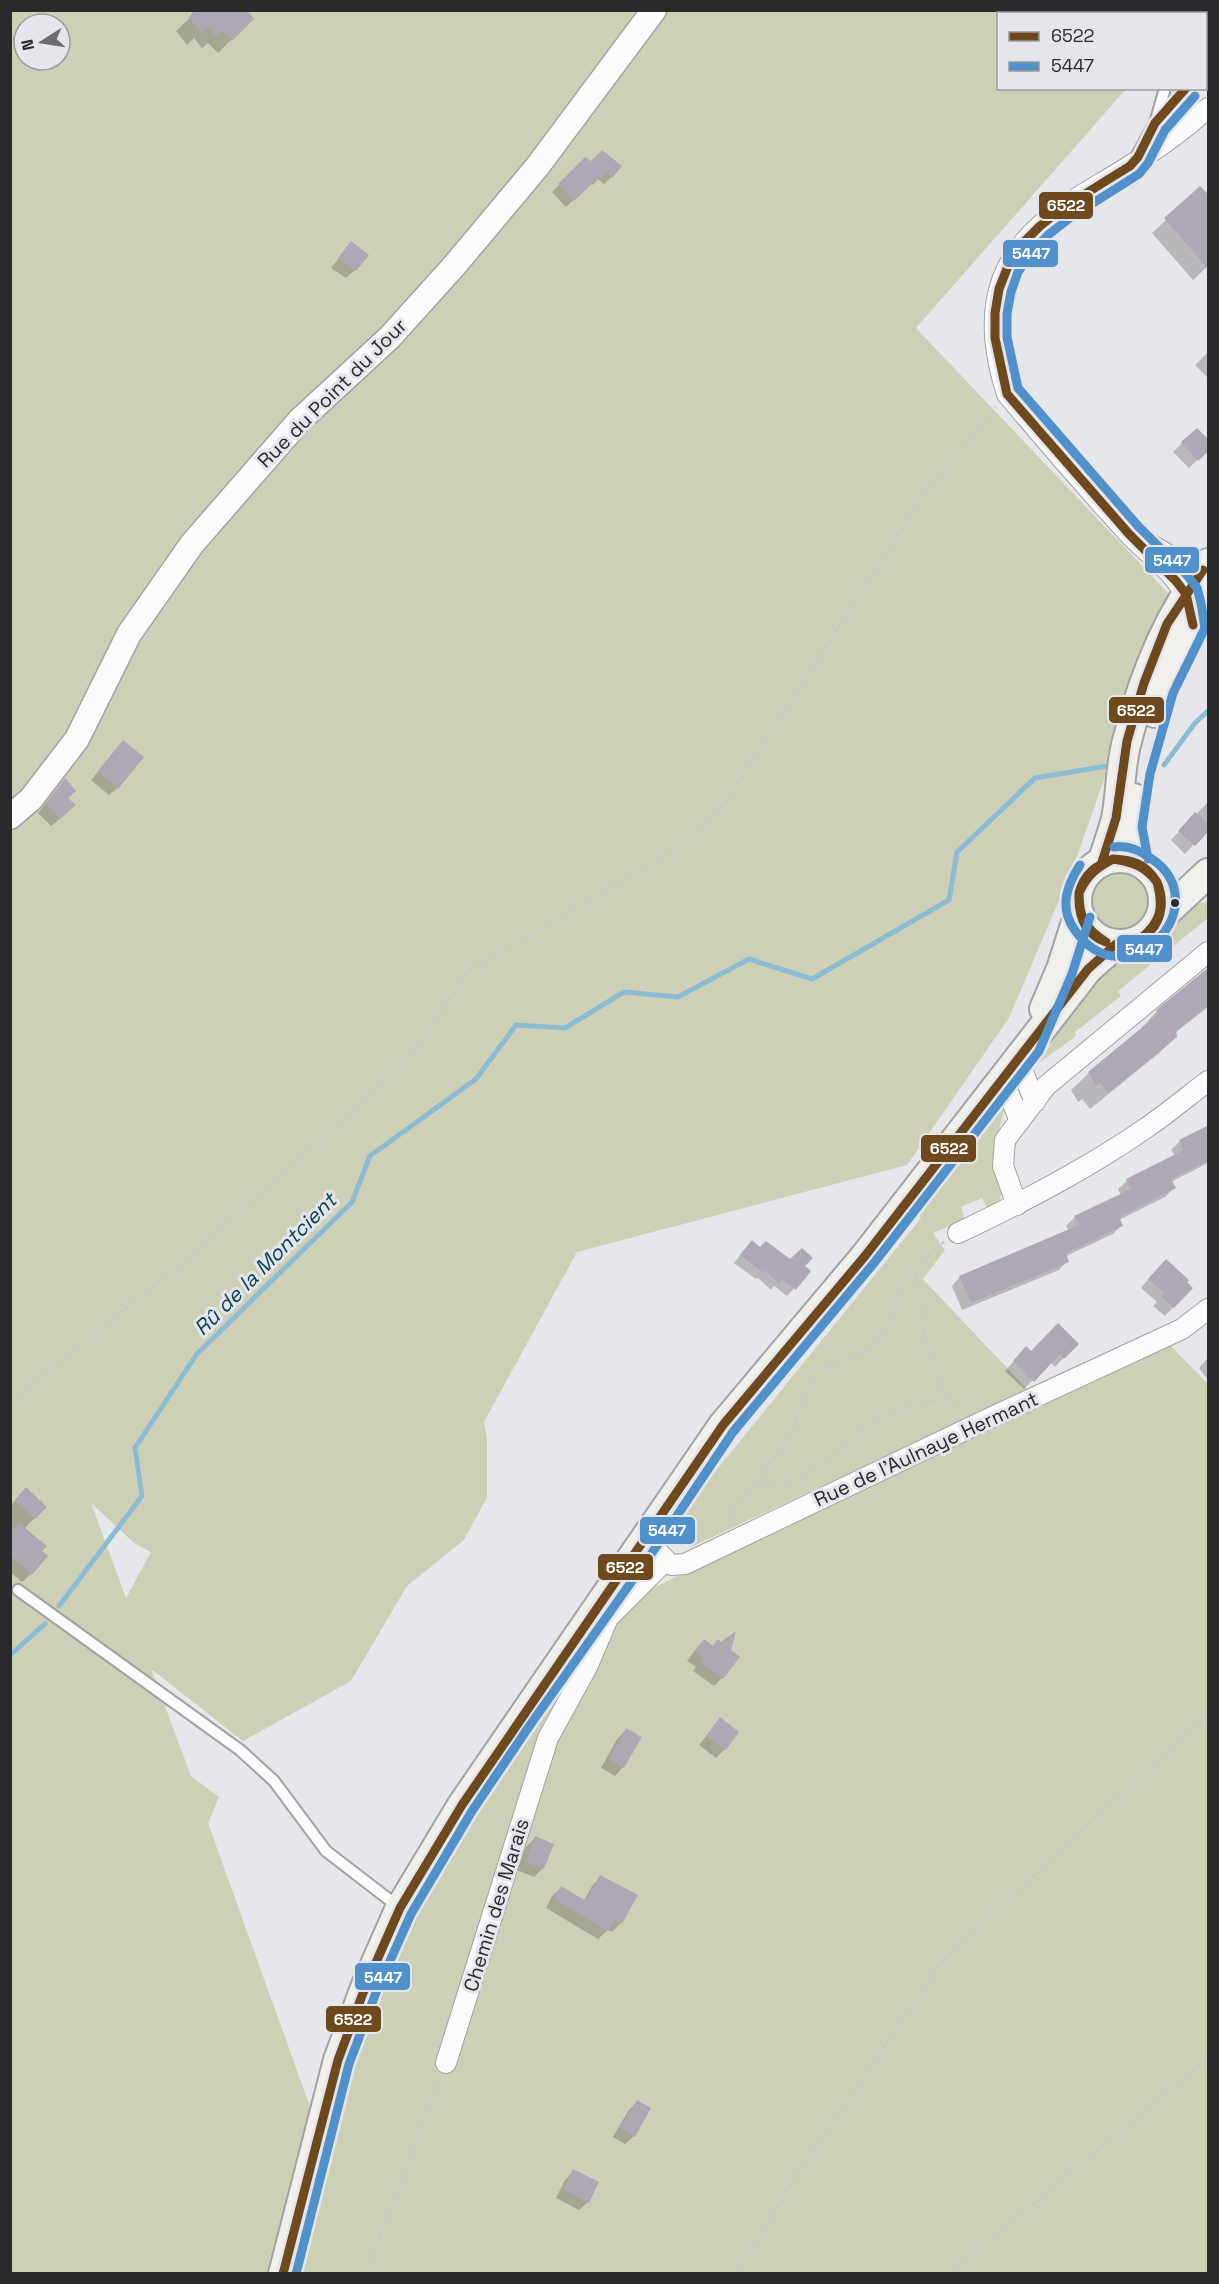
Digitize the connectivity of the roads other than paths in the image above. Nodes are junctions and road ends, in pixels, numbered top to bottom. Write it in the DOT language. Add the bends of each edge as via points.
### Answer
graph roads {
  1 [pos="654,10"];
  2 [pos="1164,90"];
  3 [pos="1184,90"];
  4 [pos="1209,108"];
  5 [pos="1155,123"];
  6 [pos="1131,165"];
  7 [pos="1129,534"];
  8 [pos="1206,565"];
  9 [pos="1197,598"];
  10 [pos="10,817"];
  11 [pos="1102,862"];
  12 [pos="1145,869"];
  13 [pos="1203,878"];
  14 [pos="1079,913"];
  15 [pos="1159,919"];
  16 [pos="1116,944"];
  17 [pos="1209,952"];
  18 [pos="1017,1061"];
  19 [pos="1209,1081"];
  20 [pos="1035,1102"];
  21 [pos="1020,1121"];
  22 [pos="1017,1205"];
  23 [pos="958,1233"];
  24 [pos="1209,1309"];
  25 [pos="646,1540"];
  26 [pos="666,1560"];
  27 [pos="18,1590"];
  28 [pos="592,1632"];
  29 [pos="400,1908"];
  30 [pos="446,2063"];
  31 [pos="283,2274"];
  1 -- 10 [label="street, Rue du Point du Jour" via="537,167 454,266 390,337 300,420 192,544 129,634 77,740 31,799"];
  2 -- 5 [label="lane"];
  3 -- 5 [label="lane"];
  4 -- 6 [label="street" via="1179,134"];
  5 -- 6 [label="lane"];
  6 -- 7 [label="street" via="1063,208 1016,252 995,302 993,324 998,365 1007,394"];
  7 -- 8 [label="street" via="1187,566"];
  7 -- 9 [label="street"];
  8 -- 9 [label="main road"];
  9 -- 11 [label="main road" via="1167,624 1144,683 1127,741 1116,818"];
  9 -- 12 [label="main road" via="1193,626 1162,689 1138,771 1130,827"];
  11 -- 12 [label="main road" via="1113,859"];
  11 -- 14 [label="main road" via="1084,878 1079,889"];
  12 -- 13 [label="main road"];
  12 -- 15 [label="main road" via="1161,890"];
  13 -- 15 [label="main road"];
  14 -- 16 [label="main road" via="1093,934"];
  14 -- 18 [label="main road" via="1061,969"];
  15 -- 16 [label="main road" via="1146,936"];
  16 -- 18 [label="main road" via="1088,969"];
  17 -- 20 [label="street" via="1046,1086"];
  18 -- 20 [label="street"];
  18 -- 21 [label="street"];
  18 -- 25 [label="main road" via="865,1256 723,1425"];
  19 -- 22 [label="street" via="1146,1128"];
  20 -- 21 [label="street"];
  21 -- 22 [label="street" via="1005,1140 1003,1166"];
  22 -- 23 [label="street"];
  24 -- 26 [label="street, Rue de l'Aulnaye Hermant" via="1182,1329 685,1564 671,1565"];
  25 -- 26 [label="street"];
  25 -- 28 [label="main road"];
  26 -- 28 [label="street, Chemin des Marais"];
  27 -- 29 [label="lane" via="240,1750 273,1781 326,1851"];
  28 -- 29 [label="main road" via="469,1795"];
  28 -- 30 [label="street, Chemin des Marais" via="587,1667 548,1738"];
  29 -- 31 [label="main road" via="338,2060"];
}
